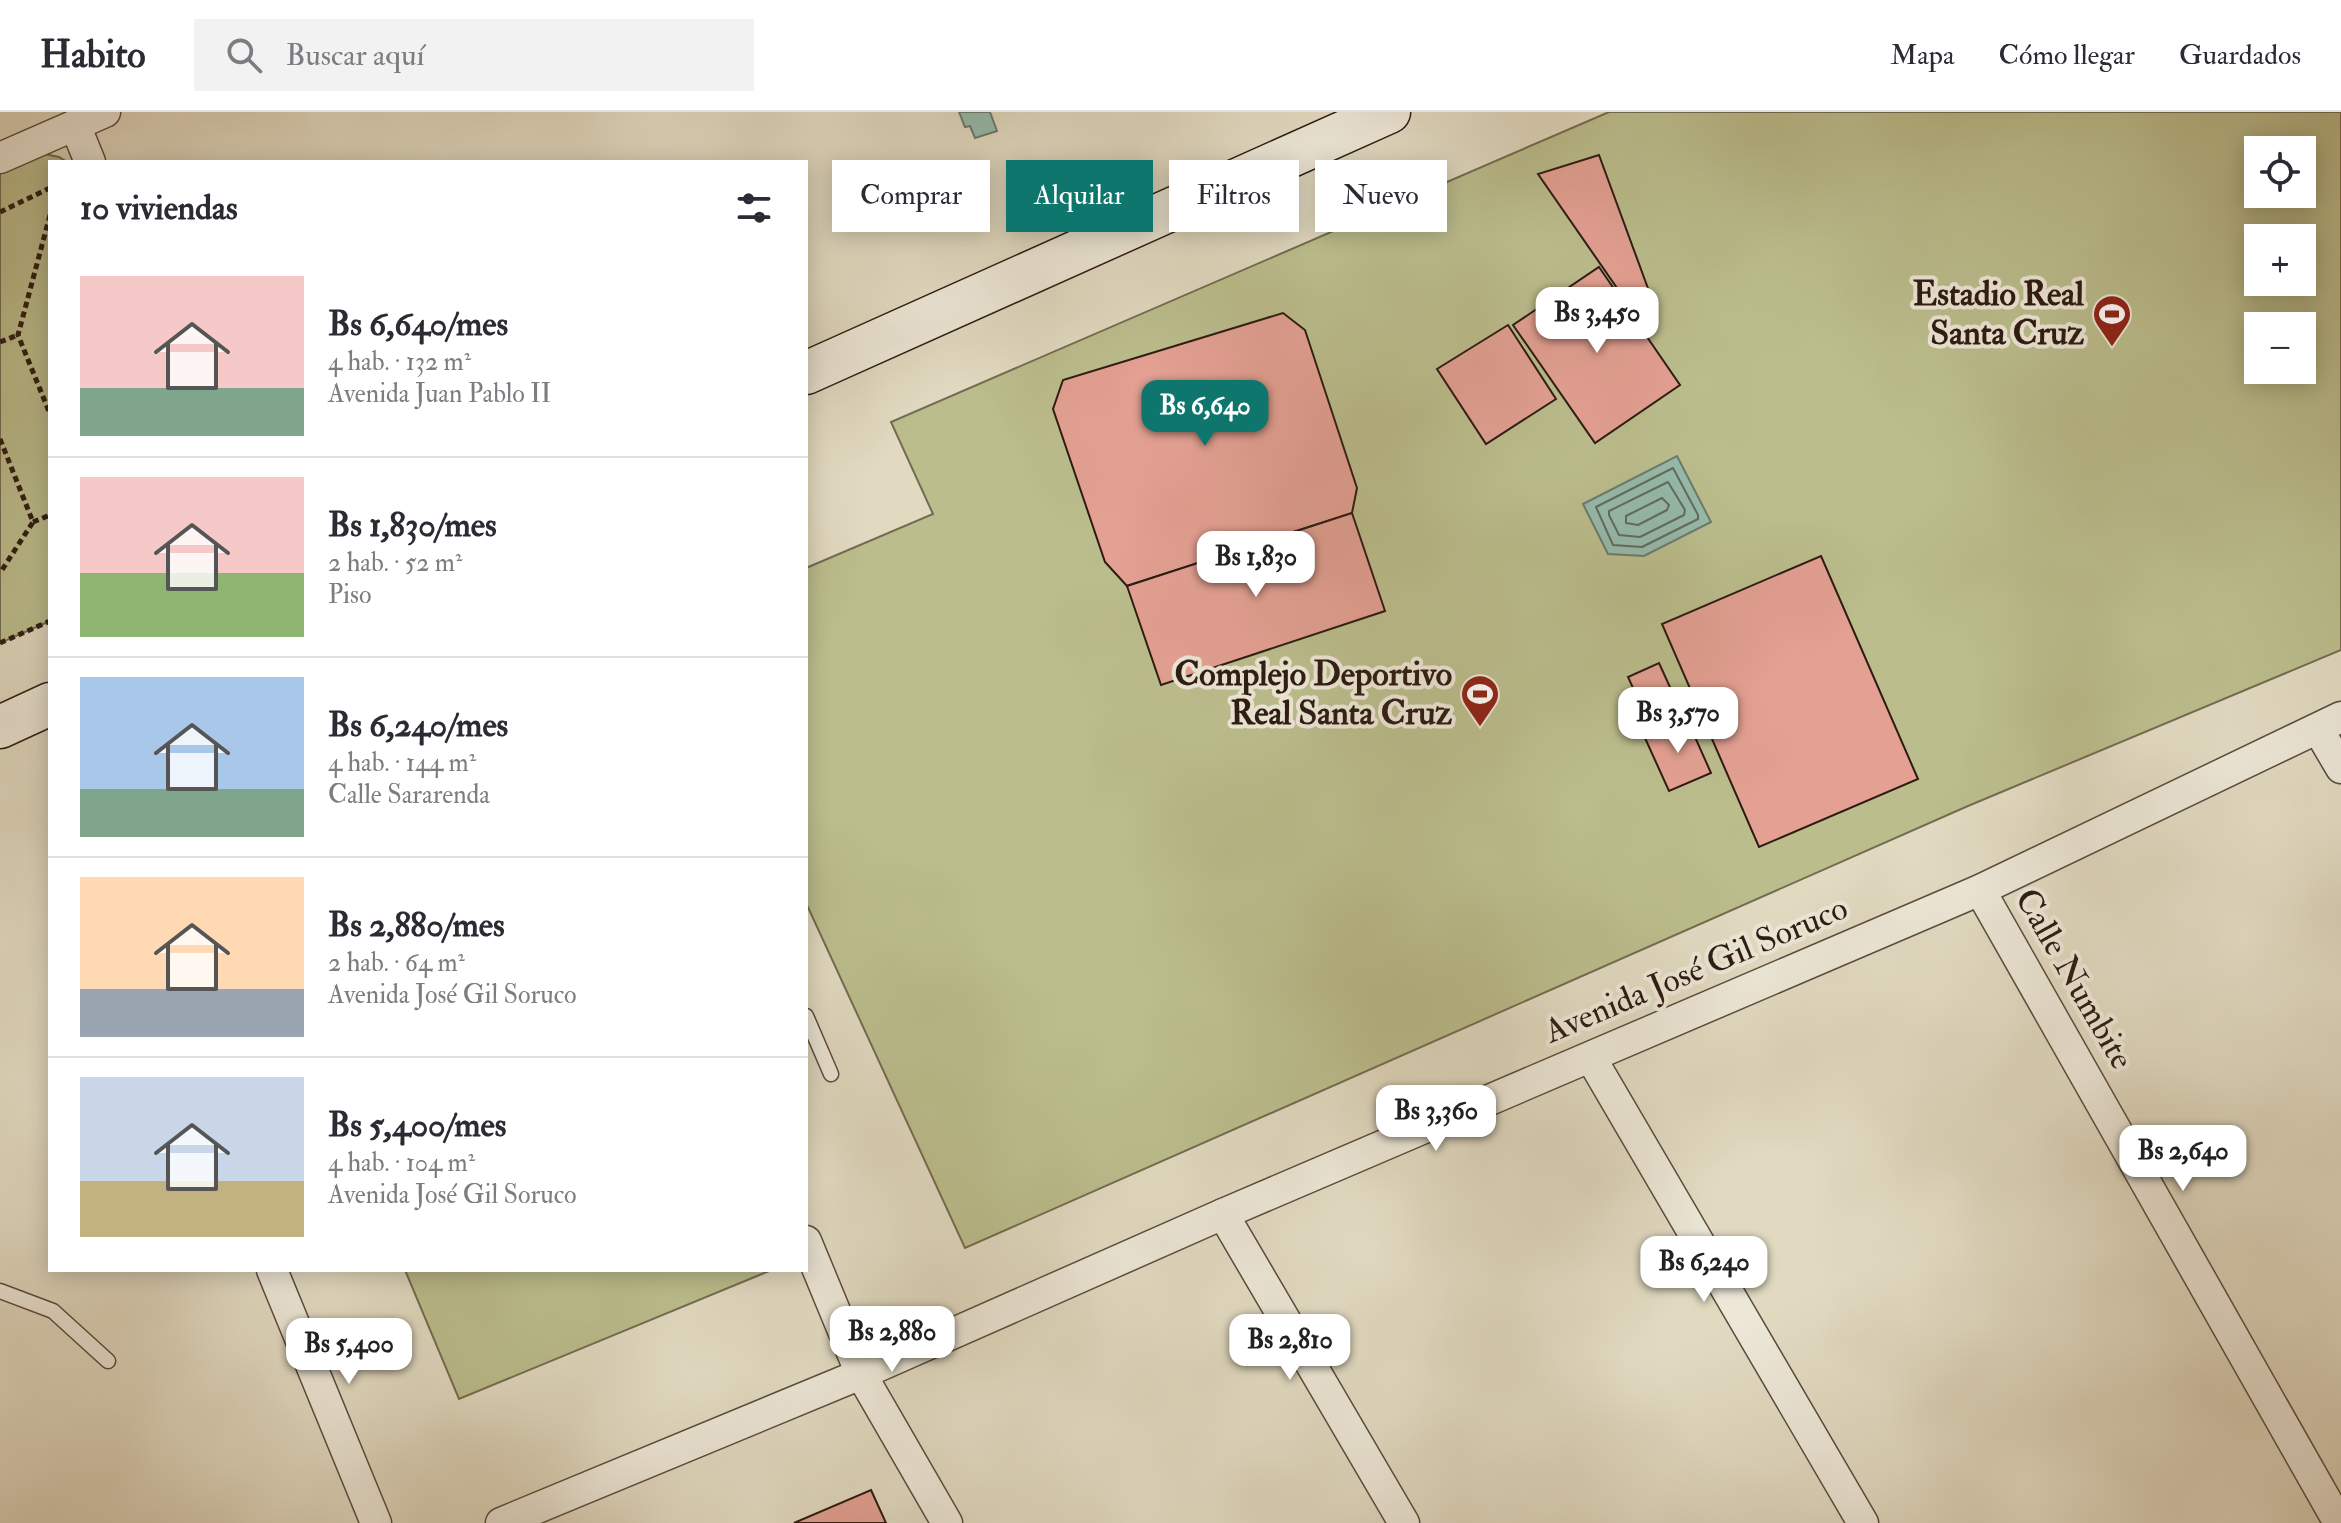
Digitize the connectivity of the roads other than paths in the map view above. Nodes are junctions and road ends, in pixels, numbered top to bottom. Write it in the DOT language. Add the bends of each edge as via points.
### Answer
graph roads {
  1 [pos="105,112"];
  2 [pos="1389,112"];
  3 [pos="75,125"];
  4 [pos="0,158"];
  5 [pos="89,160"];
  6 [pos="808,372"];
  7 [pos="47,713"];
  8 [pos="2330,723"];
  9 [pos="0,727"];
  10 [pos="2341,768"];
  11 [pos="1980,890"];
  12 [pos="808,1021"];
  13 [pos="1591,1058"];
  14 [pos="831,1074"];
  15 [pos="1223,1214"];
  16 [pos="808,1246"];
  17 [pos="273,1272"];
  18 [pos="0,1291"];
  19 [pos="108,1361"];
  20 [pos="861,1374"];
  21 [pos="376,1523"];
  22 [pos="501,1523"];
  23 [pos="947,1523"];
  24 [pos="1404,1523"];
  25 [pos="1863,1523"];
  26 [pos="2339,1523"];
  1 -- 3 [label="street"];
  2 -- 6 [label="street"];
  3 -- 4 [label="street"];
  3 -- 5 [label="street"];
  7 -- 9 [label="street"];
  8 -- 10 [label="street"];
  8 -- 11 [label="street, Avenida José Gil Soruco"];
  11 -- 13 [label="street, Avenida José Gil Soruco"];
  11 -- 26 [label="street, Calle Numbite"];
  12 -- 14 [label="lane"];
  13 -- 15 [label="street, Avenida José Gil Soruco"];
  13 -- 25 [label="street"];
  15 -- 20 [label="street, Avenida José Gil Soruco"];
  15 -- 24 [label="street"];
  16 -- 20 [label="street"];
  17 -- 21 [label="street"];
  18 -- 19 [label="lane" via="53,1311"];
  20 -- 22 [label="street, Avenida José Gil Soruco"];
  20 -- 23 [label="street"];
}
